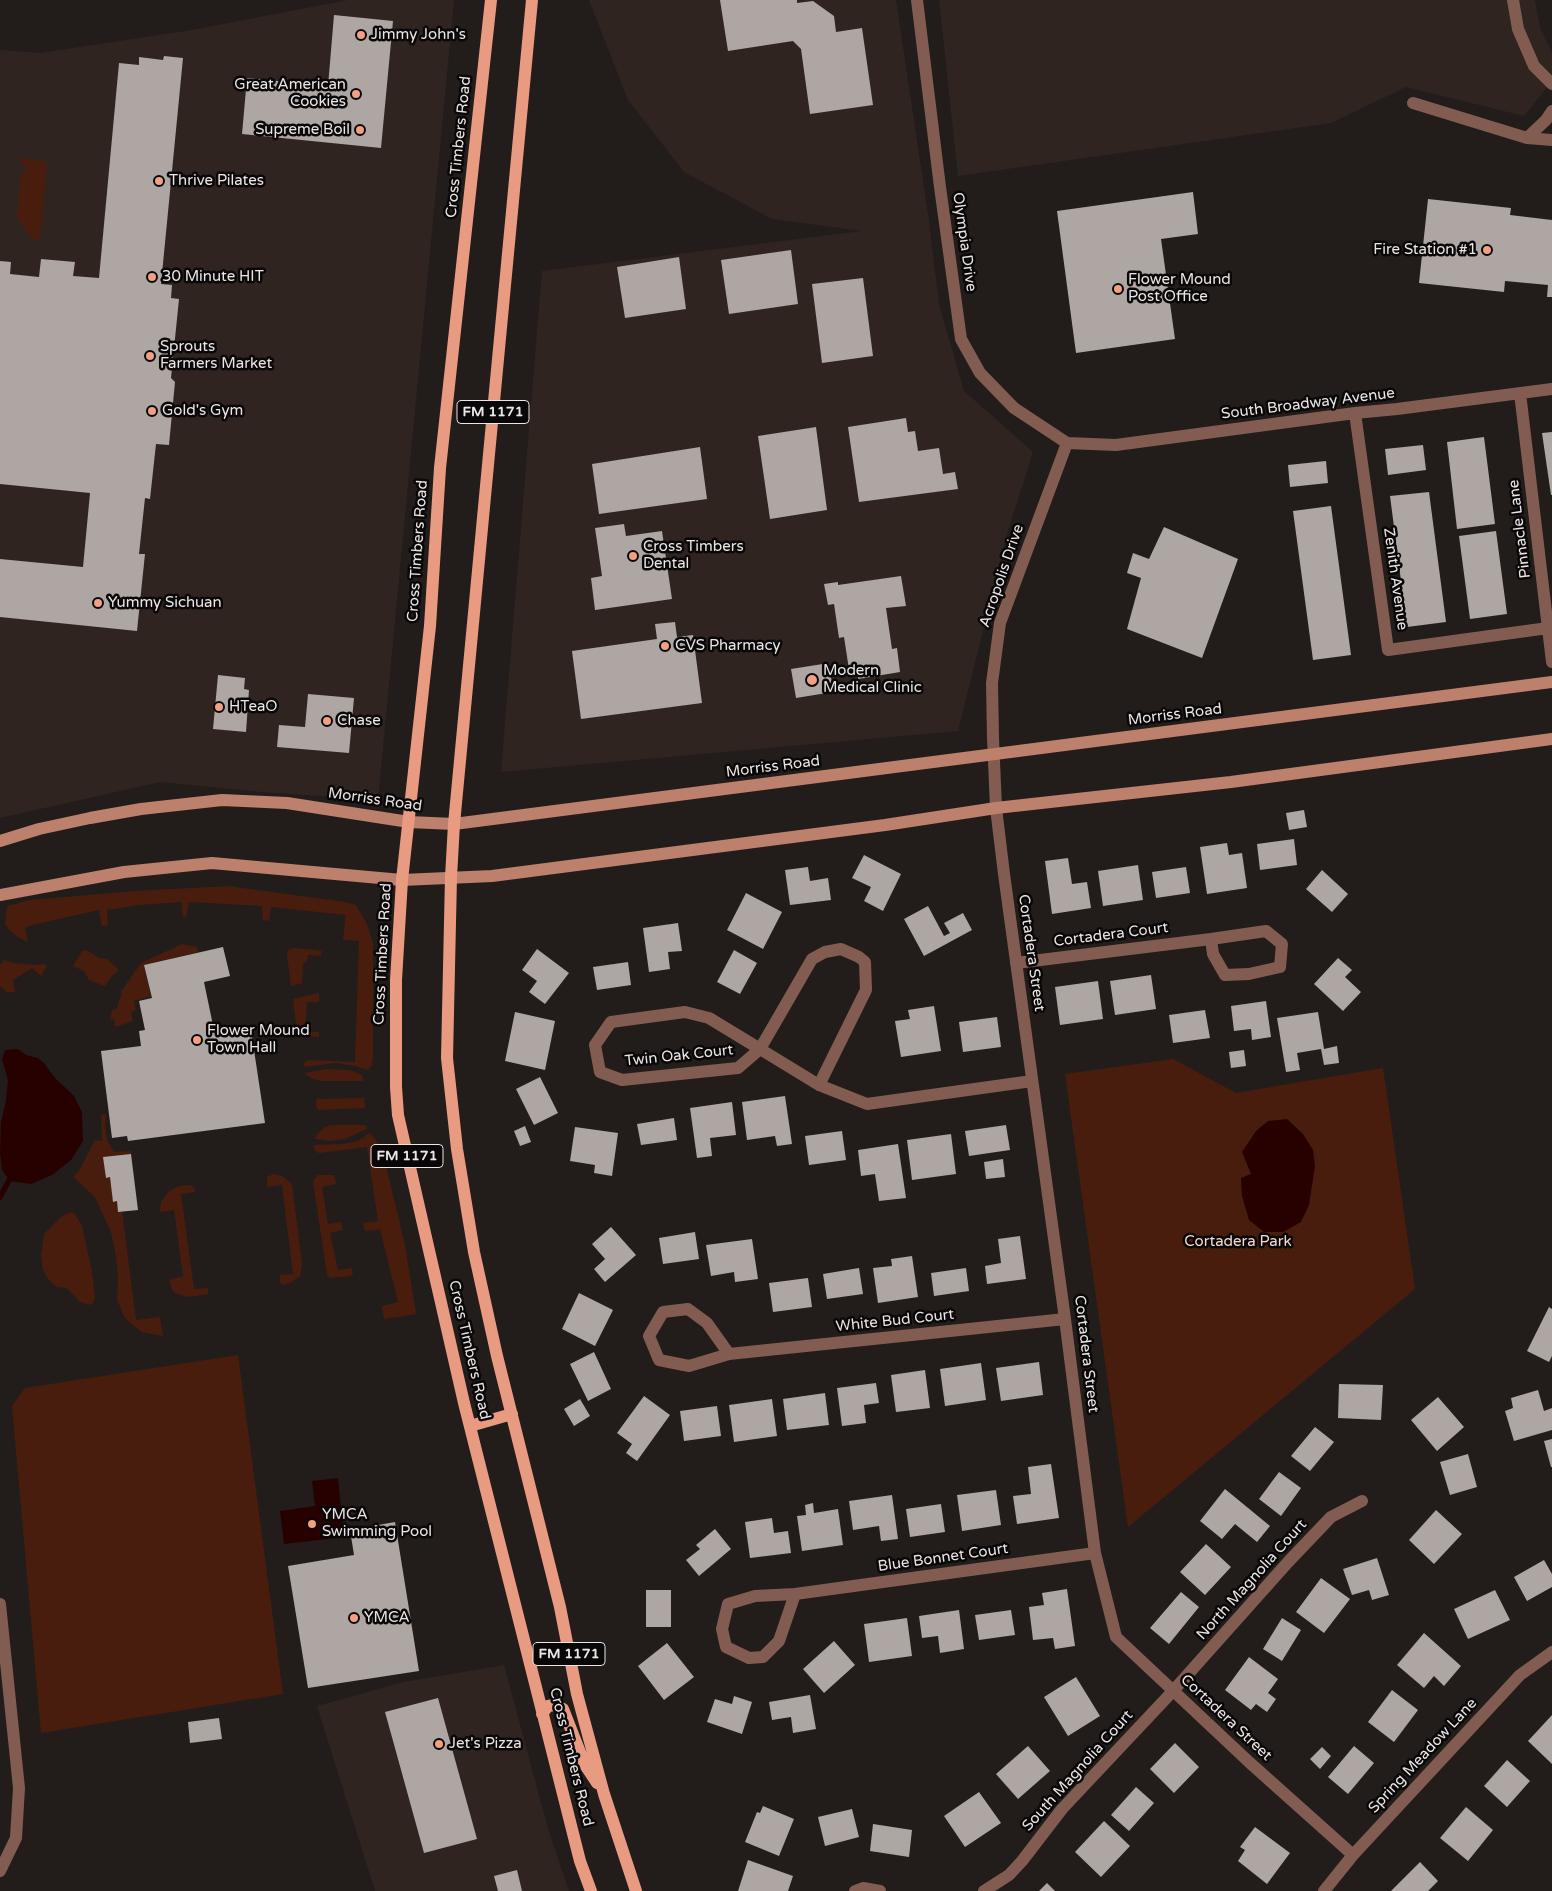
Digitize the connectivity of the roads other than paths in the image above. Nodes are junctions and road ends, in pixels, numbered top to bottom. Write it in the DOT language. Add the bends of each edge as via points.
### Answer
graph roads {
  1 [pos="491,0"];
  2 [pos="532,0"];
  3 [pos="917,0"];
  4 [pos="1513,0"];
  5 [pos="1552,84"];
  6 [pos="1413,103"];
  7 [pos="1552,111"];
  8 [pos="1527,138"];
  9 [pos="1552,140"];
  10 [pos="1552,389"];
  11 [pos="1520,393"];
  12 [pos="1355,412"];
  13 [pos="1067,443"];
  14 [pos="1548,628"];
  15 [pos="1552,662"];
  16 [pos="1552,682"];
  17 [pos="1552,740"];
  18 [pos="993,754"];
  19 [pos="996,808"];
  20 [pos="409,822"];
  21 [pos="454,824"];
  22 [pos="0,841"];
  23 [pos="451,877"];
  24 [pos="402,880"];
  25 [pos="0,895"];
  26 [pos="1210,939"];
  27 [pos="1016,964"];
  28 [pos="760,1050"];
  29 [pos="1032,1081"];
  30 [pos="819,1085"];
  31 [pos="1065,1319"];
  32 [pos="729,1354"];
  33 [pos="512,1414"];
  34 [pos="470,1426"];
  35 [pos="1362,1501"];
  36 [pos="1095,1553"];
  37 [pos="795,1594"];
  38 [pos="0,1604"];
  39 [pos="1,1619"];
  40 [pos="1552,1652"];
  41 [pos="3,1662"];
  42 [pos="1173,1691"];
  43 [pos="542,1714"];
  44 [pos="604,1794"];
  45 [pos="1353,1855"];
  46 [pos="0,1871"];
  47 [pos="591,1891"];
  48 [pos="636,1891"];
  49 [pos="855,1891"];
  50 [pos="880,1891"];
  51 [pos="984,1891"];
  52 [pos="1324,1891"];
  1 -- 20 [label="main road, Cross Timbers Road / FM 1171" via="440,468 430,626"];
  2 -- 21 [label="main road, Cross Timbers Road / FM 1171"];
  3 -- 13 [label="street, Olympia Drive" via="961,339 980,373 1014,408"];
  4 -- 5 [label="street" via="1518,29 1534,66"];
  6 -- 8 [label="street"];
  7 -- 8 [label="street"];
  8 -- 9 [label="street"];
  10 -- 11 [label="street, South Broadway Avenue"];
  11 -- 12 [label="street, South Broadway Avenue"];
  11 -- 14 [label="street, Pinnacle Lane"];
  12 -- 13 [label="street, South Broadway Avenue" via="1116,445"];
  12 -- 14 [label="street, Zenith Avenue" via="1388,650"];
  13 -- 18 [label="street, Acropolis Drive" via="1000,623 992,683"];
  14 -- 15 [label="street, Pinnacle Lane"];
  16 -- 18 [label="main road, Morriss Road"];
  17 -- 19 [label="main road" via="1231,782"];
  18 -- 19 [label="street, Cortadera Street"];
  18 -- 21 [label="main road, Morriss Road"];
  19 -- 23 [label="main road" via="502,875"];
  19 -- 27 [label="street, Cortadera Street"];
  20 -- 21 [label="main road, Morriss Road"];
  20 -- 22 [label="main road, Morriss Road" via="287,803 222,800 90,818"];
  20 -- 24 [label="main road, Cross Timbers Road / FM 1171"];
  21 -- 23 [label="main road, Cross Timbers Road / FM 1171"];
  23 -- 24 [label="main road"];
  23 -- 33 [label="main road, Cross Timbers Road / FM 1171" via="447,1058 457,1150 474,1252"];
  24 -- 25 [label="main road" via="212,863 124,872"];
  24 -- 34 [label="main road, Cross Timbers Road / FM 1171" via="396,980 398,1116"];
  26 -- 26 [label="street, Cortadera Court" via="1266,931 1282,944 1280,967 1225,975 1213,954"];
  26 -- 27 [label="street, Cortadera Court"];
  27 -- 29 [label="street, Cortadera Street"];
  28 -- 28 [label="street, Twin Oak Court" via="709,1018 685,1012 611,1022 595,1045 600,1072 622,1080 738,1068"];
  28 -- 30 [label="street, Twin Oak Court"];
  28 -- 30 [label="street, Twin Oak Court" via="812,960 825,952 841,949 859,957 865,962 866,990"];
  29 -- 30 [label="street, Twin Oak Court" via="866,1104"];
  29 -- 31 [label="street, Cortadera Street"];
  31 -- 32 [label="street, White Bud Court"];
  31 -- 36 [label="street, Cortadera Street"];
  32 -- 32 [label="street, White Bud Court" via="707,1323 688,1309 663,1312 649,1336 659,1360 689,1366"];
  33 -- 34 [label="main road"];
  33 -- 44 [label="main road, Cross Timbers Road / FM 1171" via="560,1607 577,1694"];
  34 -- 43 [label="main road, Cross Timbers Road / FM 1171"];
  35 -- 42 [label="street, North Magnolia Court" via="1331,1517"];
  36 -- 37 [label="street, Blue Bonnet Court"];
  36 -- 42 [label="street, Cortadera Street" via="1116,1637"];
  37 -- 37 [label="street, Blue Bonnet Court" via="755,1596 728,1604 722,1629 726,1646 749,1658 763,1656 779,1641"];
  38 -- 39 [label="street"];
  39 -- 41 [label="street"];
  40 -- 45 [label="street, Spring Meadow Lane" via="1520,1675"];
  41 -- 46 [label="street" via="19,1788 16,1838"];
  42 -- 45 [label="street, Cortadera Street"];
  42 -- 51 [label="street, South Magnolia Court" via="1062,1809 1009,1875"];
  43 -- 44 [label="main road" via="548,1706 563,1709 585,1765"];
  43 -- 47 [label="main road, Cross Timbers Road / FM 1171" via="580,1861"];
  44 -- 48 [label="main road, Cross Timbers Road / FM 1171"];
  45 -- 52 [label="street, Spring Meadow Lane"];
  49 -- 50 [label="street" via="863,1888"];
}
